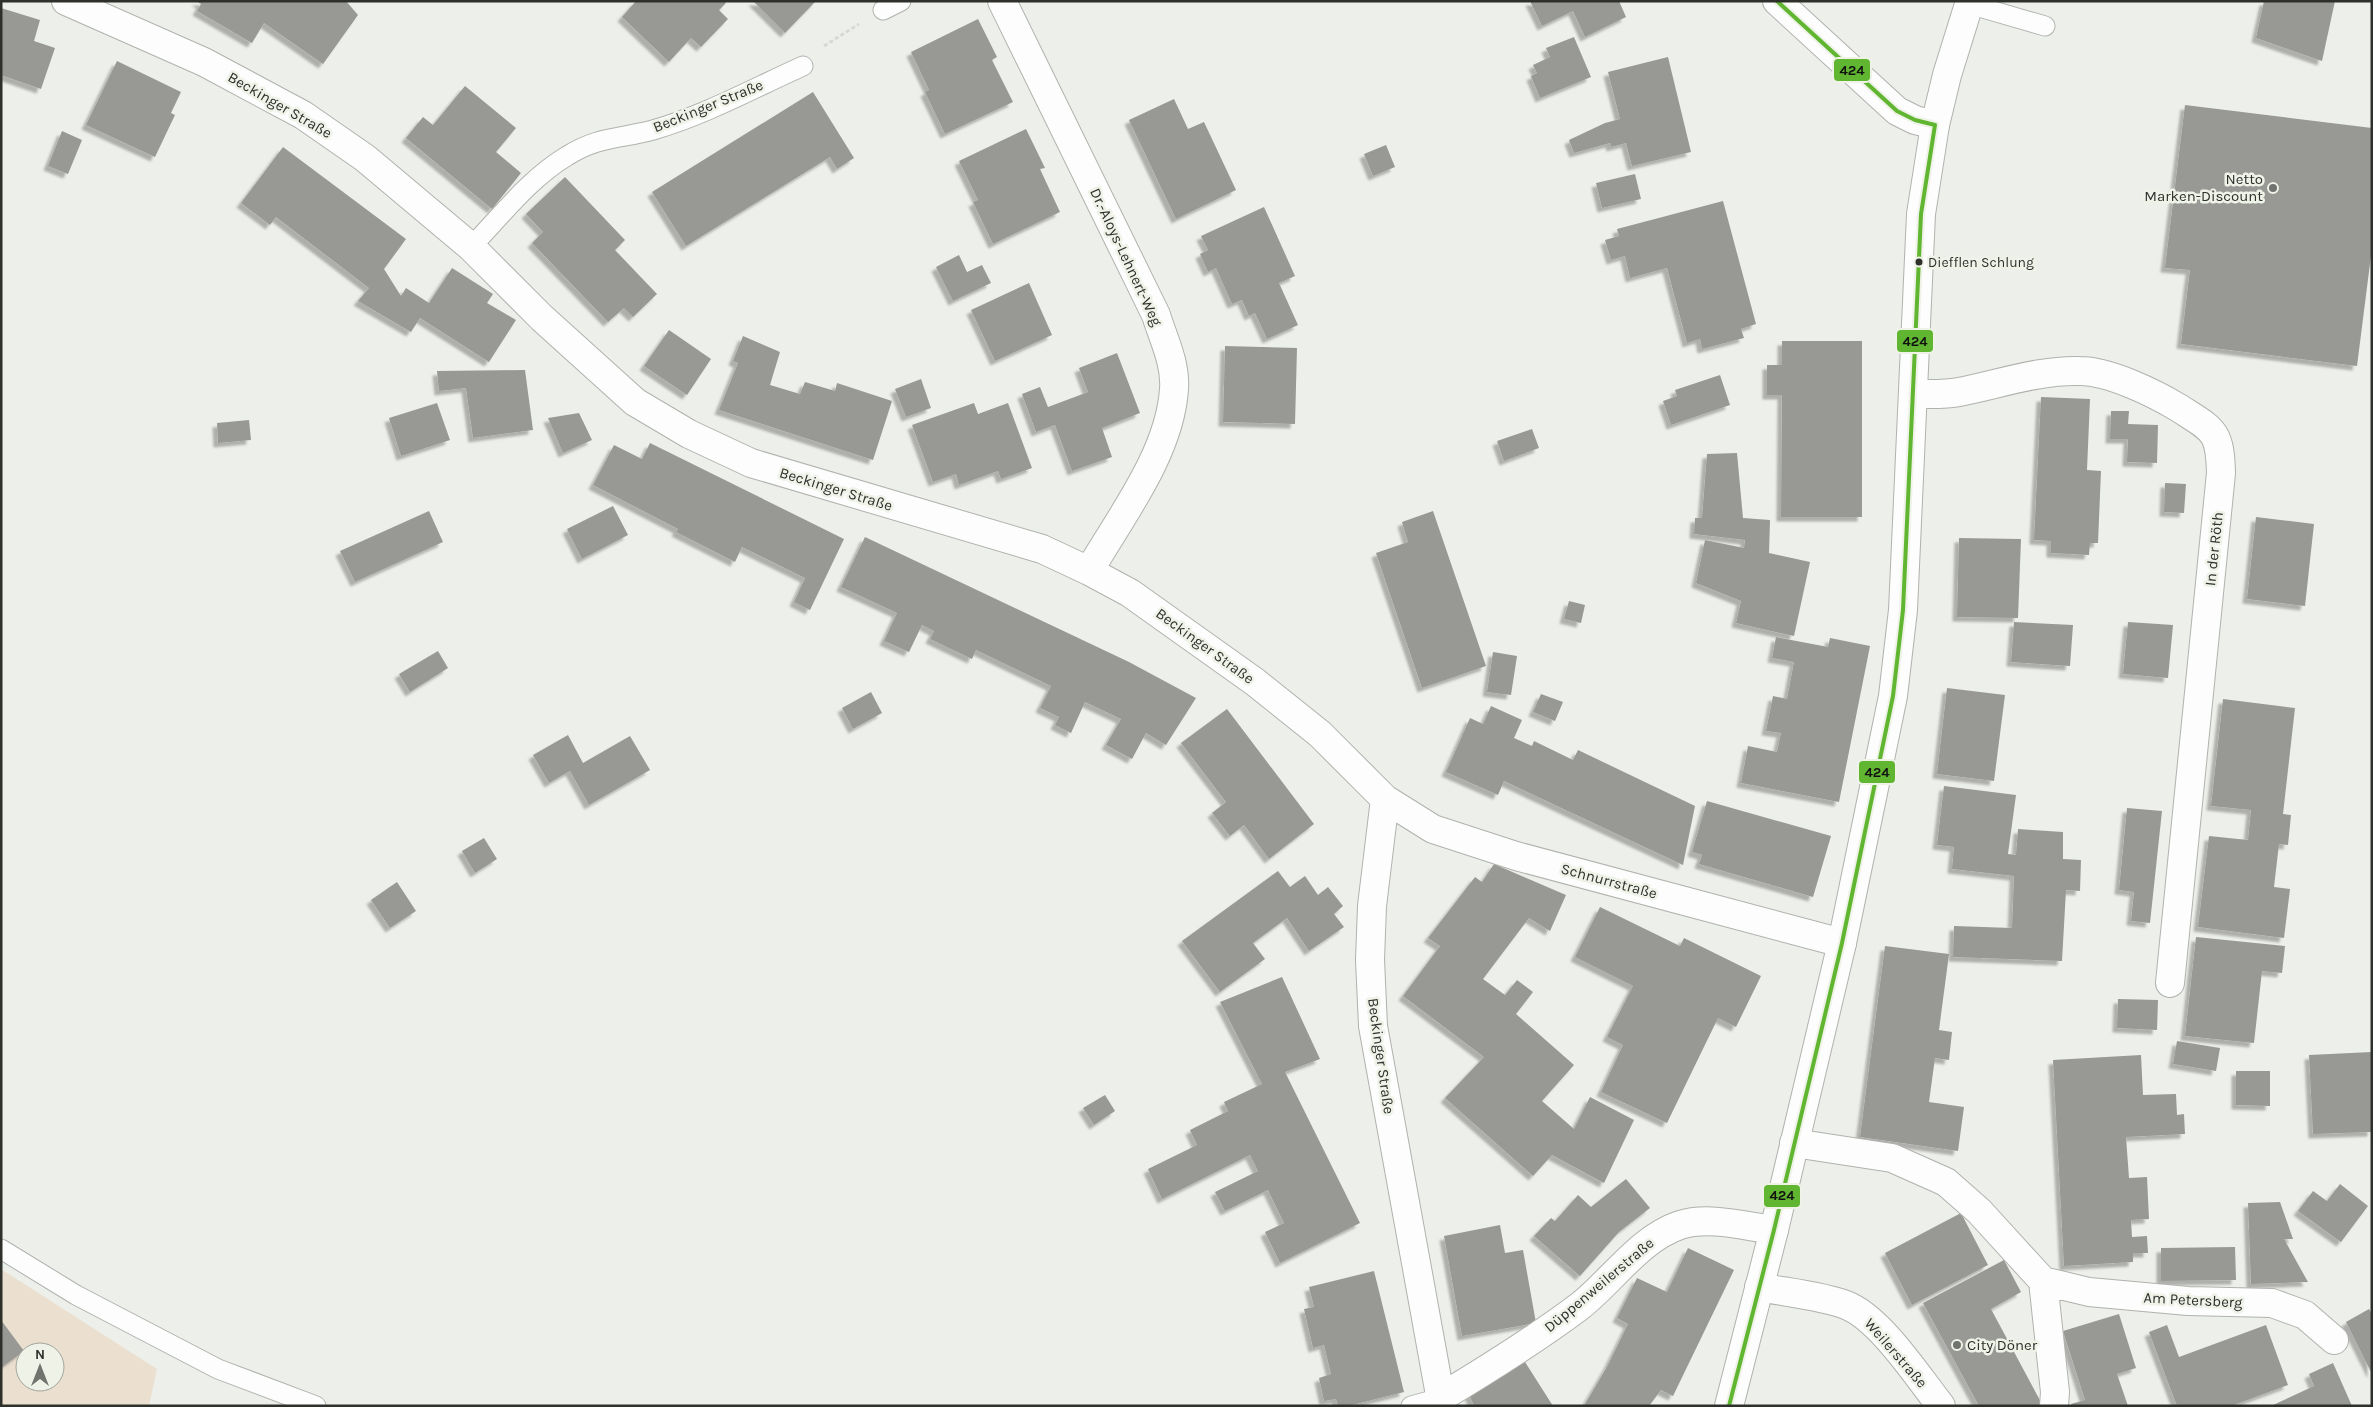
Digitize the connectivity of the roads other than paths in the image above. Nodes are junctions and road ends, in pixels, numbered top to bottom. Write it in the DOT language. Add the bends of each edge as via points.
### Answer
graph roads {
  1 [pos="66,1"];
  2 [pos="901,1"];
  3 [pos="1002,1"];
  4 [pos="1777,1"];
  5 [pos="1970,3"];
  6 [pos="883,10"];
  7 [pos="2045,26"];
  8 [pos="803,66"];
  9 [pos="1935,126"];
  10 [pos="471,247"];
  11 [pos="1914,394"];
  12 [pos="1089,571"];
  13 [pos="1385,799"];
  14 [pos="1842,943"];
  15 [pos="2170,983"];
  16 [pos="1794,1143"];
  17 [pos="1774,1230"];
  18 [pos="1,1249"];
  19 [pos="2043,1281"];
  20 [pos="1759,1286"];
  21 [pos="2334,1340"];
  22 [pos="1441,1402"];
  23 [pos="316,1406"];
  24 [pos="1411,1406"];
  25 [pos="1730,1406"];
  26 [pos="1941,1406"];
  27 [pos="2054,1406"];
  1 -- 10 [label="street, Beckinger Straße" via="204,62 303,115 365,158"];
  2 -- 6 [label="lane"];
  3 -- 12 [label="street, Dr.-Aloys-Lehnert-Weg" via="1156,315 1171,360 1174,387 1168,427 1153,462"];
  4 -- 9 [label="street" via="1897,112"];
  5 -- 7 [label="lane"];
  5 -- 9 [label="street" via="1946,74"];
  8 -- 10 [label="lane, Beckinger Straße" via="692,116 652,130 600,140 566,156 532,184"];
  9 -- 11 [label="street" via="1921,214"];
  10 -- 12 [label="street, Beckinger Straße" via="542,318 635,402 688,434 751,463 1042,549"];
  11 -- 14 [label="street" via="1903,610 1893,696"];
  11 -- 15 [label="street, In der Röth" via="1957,392 2041,373 2082,371 2118,379 2174,405 2210,429 2221,446"];
  12 -- 13 [label="street, Beckinger Straße" via="1130,593 1255,682 1320,734"];
  13 -- 14 [label="street, Schnurrstraße" via="1433,829 1516,856"];
  13 -- 22 [label="street, Beckinger Straße" via="1372,906 1370,960 1374,1026"];
  14 -- 16 [label="street"];
  16 -- 17 [label="street"];
  16 -- 19 [label="street" via="1892,1158 1946,1182 1979,1211"];
  17 -- 20 [label="street"];
  17 -- 22 [label="street, Düppenweilerstraße" via="1705,1221 1680,1225 1652,1239 1581,1304 1517,1352"];
  18 -- 23 [label="lane" via="76,1295 218,1369"];
  19 -- 21 [label="street, Am Petersberg" via="2089,1292 2188,1301 2272,1303 2305,1315"];
  19 -- 27 [label="street"];
  20 -- 25 [label="street"];
  20 -- 26 [label="street, Weilerstraße" via="1846,1305 1867,1317"];
  22 -- 24 [label="lane"];
}
